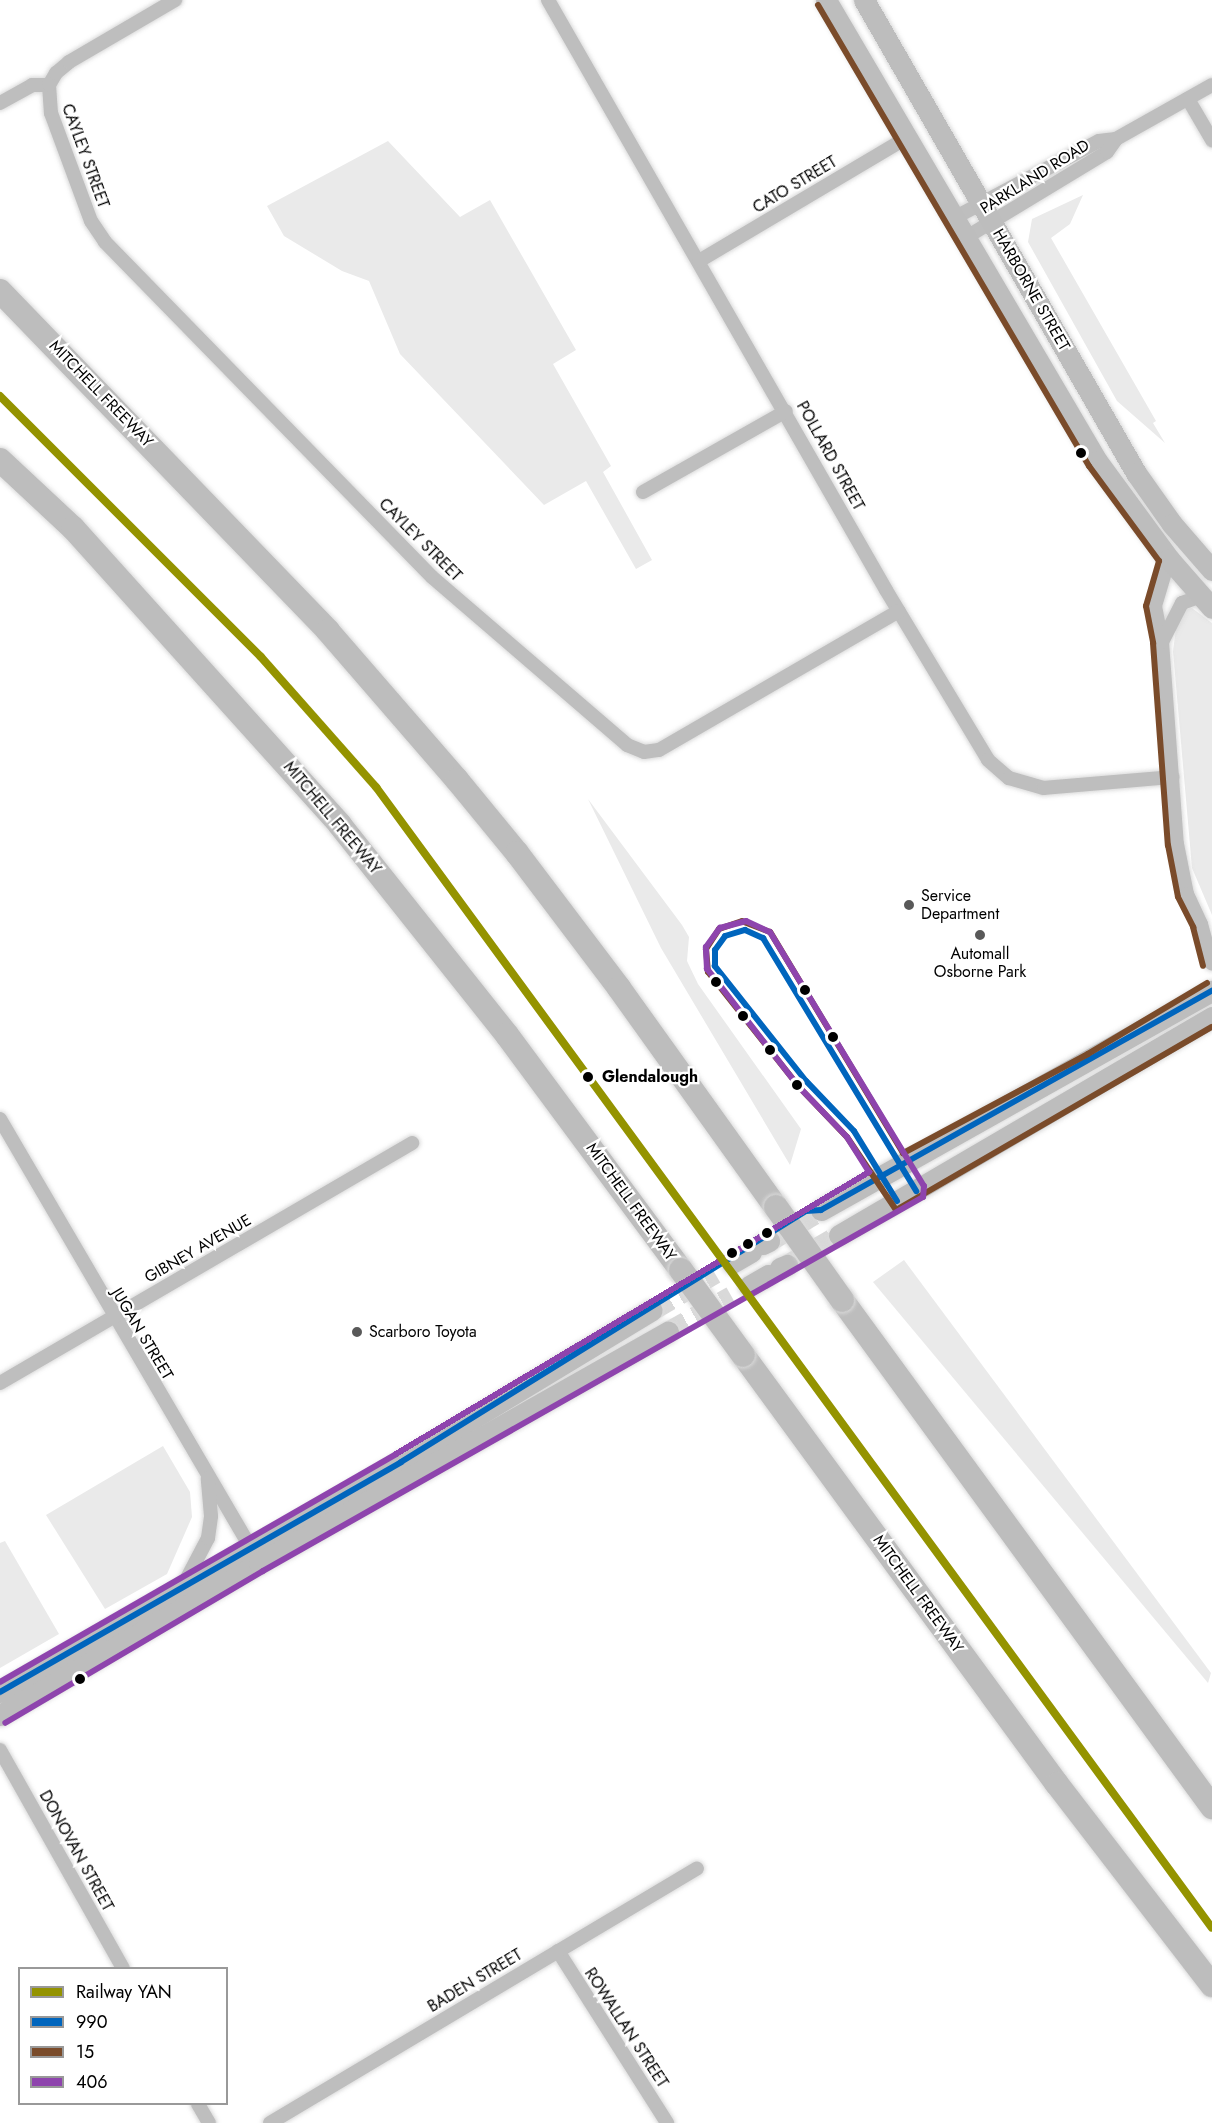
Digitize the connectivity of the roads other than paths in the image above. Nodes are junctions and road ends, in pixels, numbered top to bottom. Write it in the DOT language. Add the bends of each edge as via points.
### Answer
graph roads {
  1 [pos="175,0"];
  2 [pos="548,0"];
  3 [pos="863,0"];
  4 [pos="830,8"];
  5 [pos="49,85"];
  6 [pos="1212,85"];
  7 [pos="1188,99"];
  8 [pos="0,103"];
  9 [pos="908,137"];
  10 [pos="1116,139"];
  11 [pos="1212,140"];
  12 [pos="981,203"];
  13 [pos="954,218"];
  14 [pos="992,223"];
  15 [pos="966,238"];
  16 [pos="699,261"];
  17 [pos="0,291"];
  18 [pos="786,411"];
  19 [pos="0,460"];
  20 [pos="644,492"];
  21 [pos="1169,559"];
  22 [pos="1212,570"];
  23 [pos="1206,602"];
  24 [pos="899,611"];
  25 [pos="1162,642"];
  26 [pos="1173,777"];
  27 [pos="1201,924"];
  28 [pos="1212,936"];
  29 [pos="1212,964"];
  30 [pos="1212,990"];
  31 [pos="1212,1017"];
  32 [pos="0,1119"];
  33 [pos="411,1143"];
  34 [pos="821,1210"];
  35 [pos="839,1234"];
  36 [pos="761,1246"];
  37 [pos="722,1268"];
  38 [pos="778,1269"];
  39 [pos="739,1291"];
  40 [pos="652,1310"];
  41 [pos="113,1318"];
  42 [pos="668,1332"];
  43 [pos="0,1383"];
  44 [pos="207,1473"];
  45 [pos="255,1556"];
  46 [pos="177,1593"];
  47 [pos="0,1692"];
  48 [pos="0,1715"];
  49 [pos="0,1750"];
  50 [pos="1212,1807"];
  51 [pos="697,1868"];
  52 [pos="558,1951"];
  53 [pos="122,1967"];
  54 [pos="1212,1985"];
  55 [pos="199,2105"];
  56 [pos="209,2123"];
  57 [pos="270,2123"];
  58 [pos="667,2123"];
  1 -- 5 [label="street" via="69,62"];
  2 -- 16 [label="street, POLLARD STREET"];
  3 -- 4 [label="main road"];
  3 -- 12 [label="main road, HARBORNE STREET"];
  4 -- 9 [label="main road, HARBORNE STREET"];
  5 -- 8 [label="street" via="32,85"];
  5 -- 24 [label="street, CAYLEY STREET" via="51,113 91,221 105,242 432,577 627,745 644,752 659,750"];
  6 -- 7 [label="street, PARKLAND ROAD"];
  7 -- 10 [label="street, PARKLAND ROAD"];
  7 -- 11 [label="street"];
  9 -- 13 [label="main road, HARBORNE STREET"];
  9 -- 16 [label="street, CATO STREET"];
  10 -- 12 [label="street, PARKLAND ROAD" via="1099,141"];
  10 -- 14 [label="street, PARKLAND ROAD" via="1107,152"];
  12 -- 13 [label="street, PARKLAND ROAD"];
  12 -- 14 [label="main road, HARBORNE STREET"];
  13 -- 15 [label="main road, HARBORNE STREET"];
  14 -- 15 [label="street, PARKLAND ROAD"];
  14 -- 22 [label="main road, HARBORNE STREET" via="1136,473 1172,524"];
  15 -- 21 [label="main road, HARBORNE STREET" via="1097,461"];
  16 -- 18 [label="street, POLLARD STREET"];
  17 -- 50 [label="highway, MITCHELL FREEWAY, bridge" via="328,631 517,853"];
  18 -- 20 [label="street"];
  18 -- 24 [label="street, POLLARD STREET"];
  19 -- 54 [label="highway, MITCHELL FREEWAY, bridge" via="73,528 340,825 494,1017 1057,1784"];
  21 -- 23 [label="main road, HARBORNE STREET"];
  21 -- 25 [label="street" via="1155,606"];
  23 -- 25 [label="street, HARBORNE STREET" via="1182,603"];
  24 -- 26 [label="street, POLLARD STREET" via="979,747 1009,778 1044,788"];
  25 -- 26 [label="street"];
  26 -- 27 [label="street" via="1181,869 1186,894"];
  27 -- 28 [label="street"];
  27 -- 29 [label="street"];
  30 -- 34 [label="main road" via="1092,1062"];
  31 -- 35 [label="main road"];
  32 -- 41 [label="street, JUGAN STREET"];
  33 -- 41 [label="street, GIBNEY AVENUE"];
  36 -- 37 [label="main road"];
  38 -- 39 [label="main road"];
  40 -- 45 [label="main road"];
  41 -- 43 [label="street, GIBNEY AVENUE"];
  41 -- 44 [label="street, JUGAN STREET"];
  42 -- 45 [label="main road"];
  44 -- 45 [label="street, JUGAN STREET"];
  44 -- 46 [label="street" via="211,1516 208,1538 196,1567"];
  45 -- 46 [label="main road"];
  45 -- 48 [label="main road"];
  46 -- 47 [label="main road"];
  49 -- 53 [label="street, DONOVAN STREET"];
  51 -- 52 [label="street, BADEN STREET"];
  52 -- 57 [label="street, BADEN STREET"];
  52 -- 58 [label="street, ROWALLAN STREET"];
  55 -- 56 [label="street"];
}
